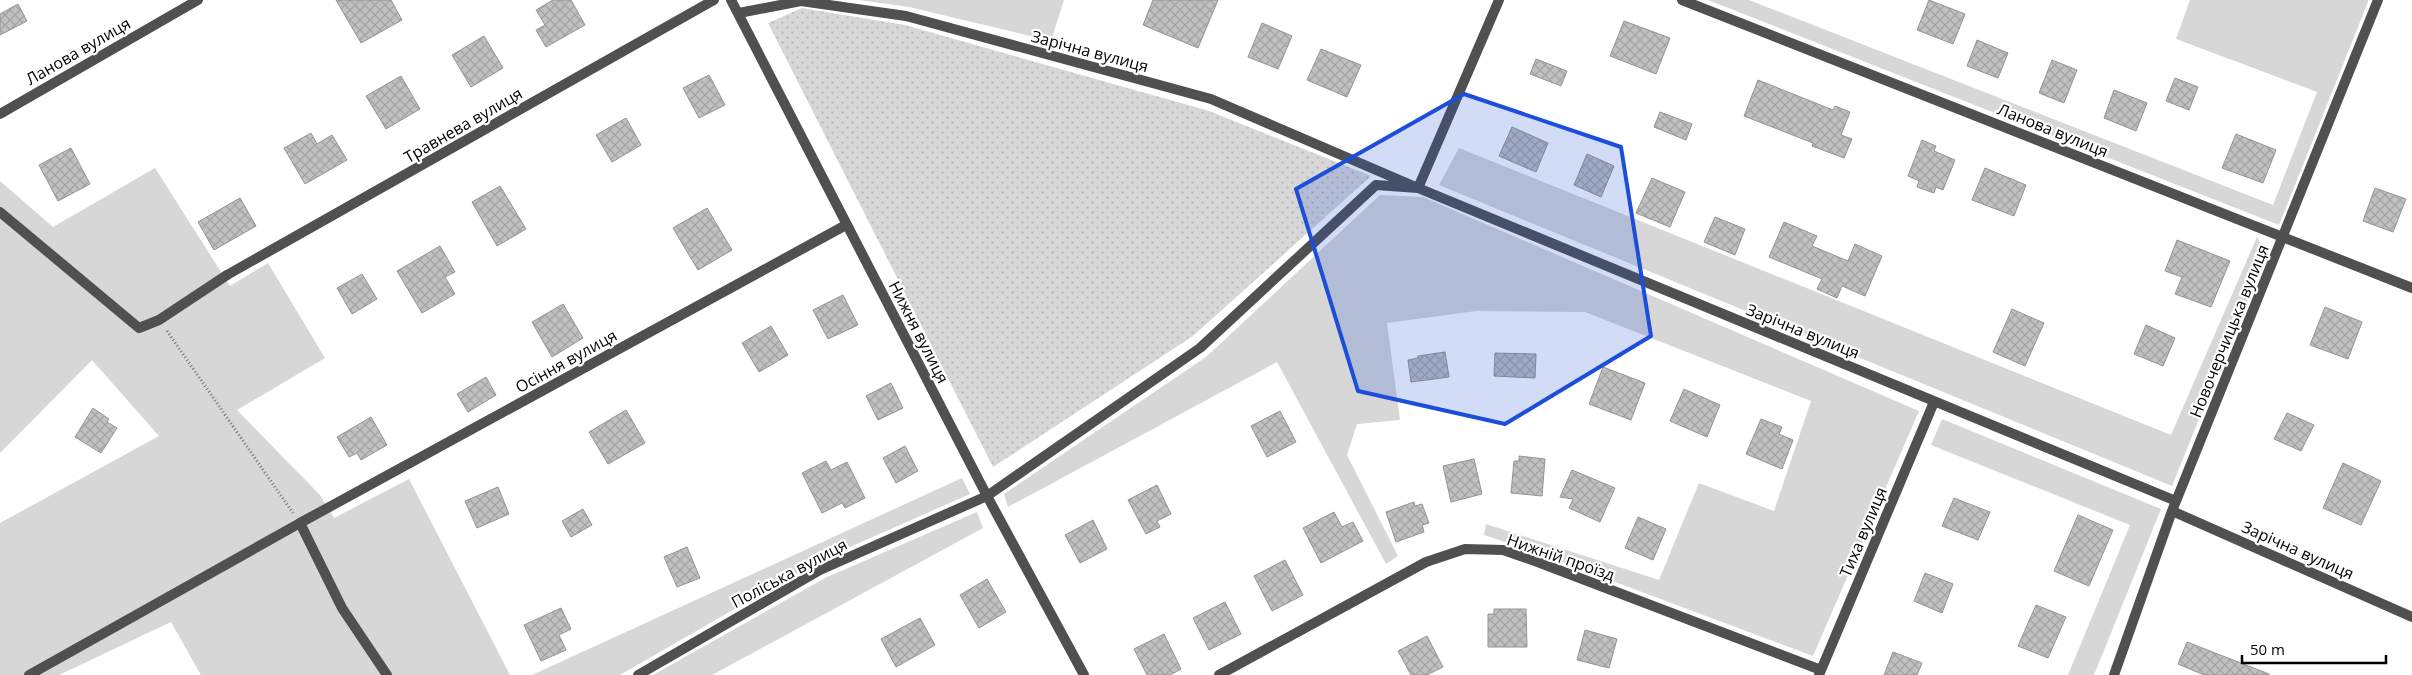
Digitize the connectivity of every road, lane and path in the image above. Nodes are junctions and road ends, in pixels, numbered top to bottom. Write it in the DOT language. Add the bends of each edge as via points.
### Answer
graph roads {
  1 [pos="198,0"];
  2 [pos="714,0"];
  3 [pos="732,0"];
  4 [pos="1499,0"];
  5 [pos="1682,0"];
  6 [pos="2378,0"];
  7 [pos="739,13"];
  8 [pos="0,114"];
  9 [pos="1418,188"];
  10 [pos="0,212"];
  11 [pos="846,225"];
  12 [pos="2284,237"];
  13 [pos="2412,288"];
  14 [pos="159,320"];
  15 [pos="1934,402"];
  16 [pos="987,496"];
  17 [pos="2174,506"];
  18 [pos="300,523"];
  19 [pos="2412,618"];
  20 [pos="1820,673"];
  21 [pos="29,675"];
  22 [pos="386,675"];
  23 [pos="638,675"];
  24 [pos="1084,675"];
  25 [pos="1219,675"];
  26 [pos="2114,675"];
  1 -- 8 [label="street, Ланова вулиця"];
  2 -- 14 [label="street, Травнева вулиця" via="227,275"];
  3 -- 7 [label="street, Нижня вулиця"];
  4 -- 9 [label="street"];
  5 -- 12 [label="street, Ланова вулиця"];
  6 -- 12 [label="street, Новочерчицька вулиця"];
  7 -- 9 [label="street, Зарічна вулиця" via="801,2 906,16 1211,99"];
  7 -- 11 [label="street, Нижня вулиця"];
  9 -- 15 [label="street, Зарічна вулиця"];
  9 -- 16 [label="street, Зарічна вулиця" via="1376,185 1200,348"];
  10 -- 14 [label="street, Травнева вулиця" via="139,328"];
  11 -- 16 [label="street, Нижня вулиця"];
  11 -- 18 [label="street, Осіння вулиця"];
  12 -- 13 [label="street, Ланова вулиця"];
  12 -- 17 [label="street, Новочерчицька вулиця"];
  14 -- 18 [label="path"];
  15 -- 17 [label="street, Зарічна вулиця"];
  15 -- 20 [label="street, Тиха вулиця"];
  16 -- 23 [label="street, Поліська вулиця" via="820,570"];
  16 -- 24 [label="street, Нижня вулиця"];
  17 -- 19 [label="street, Зарічна вулиця"];
  17 -- 26 [label="street, Новочерчицька вулиця"];
  18 -- 21 [label="street, Осіння вулиця"];
  18 -- 22 [label="street" via="342,608"];
  20 -- 25 [label="street, Нижній проїзд" via="1535,561 1503,550 1465,548 1426,562"];
}
